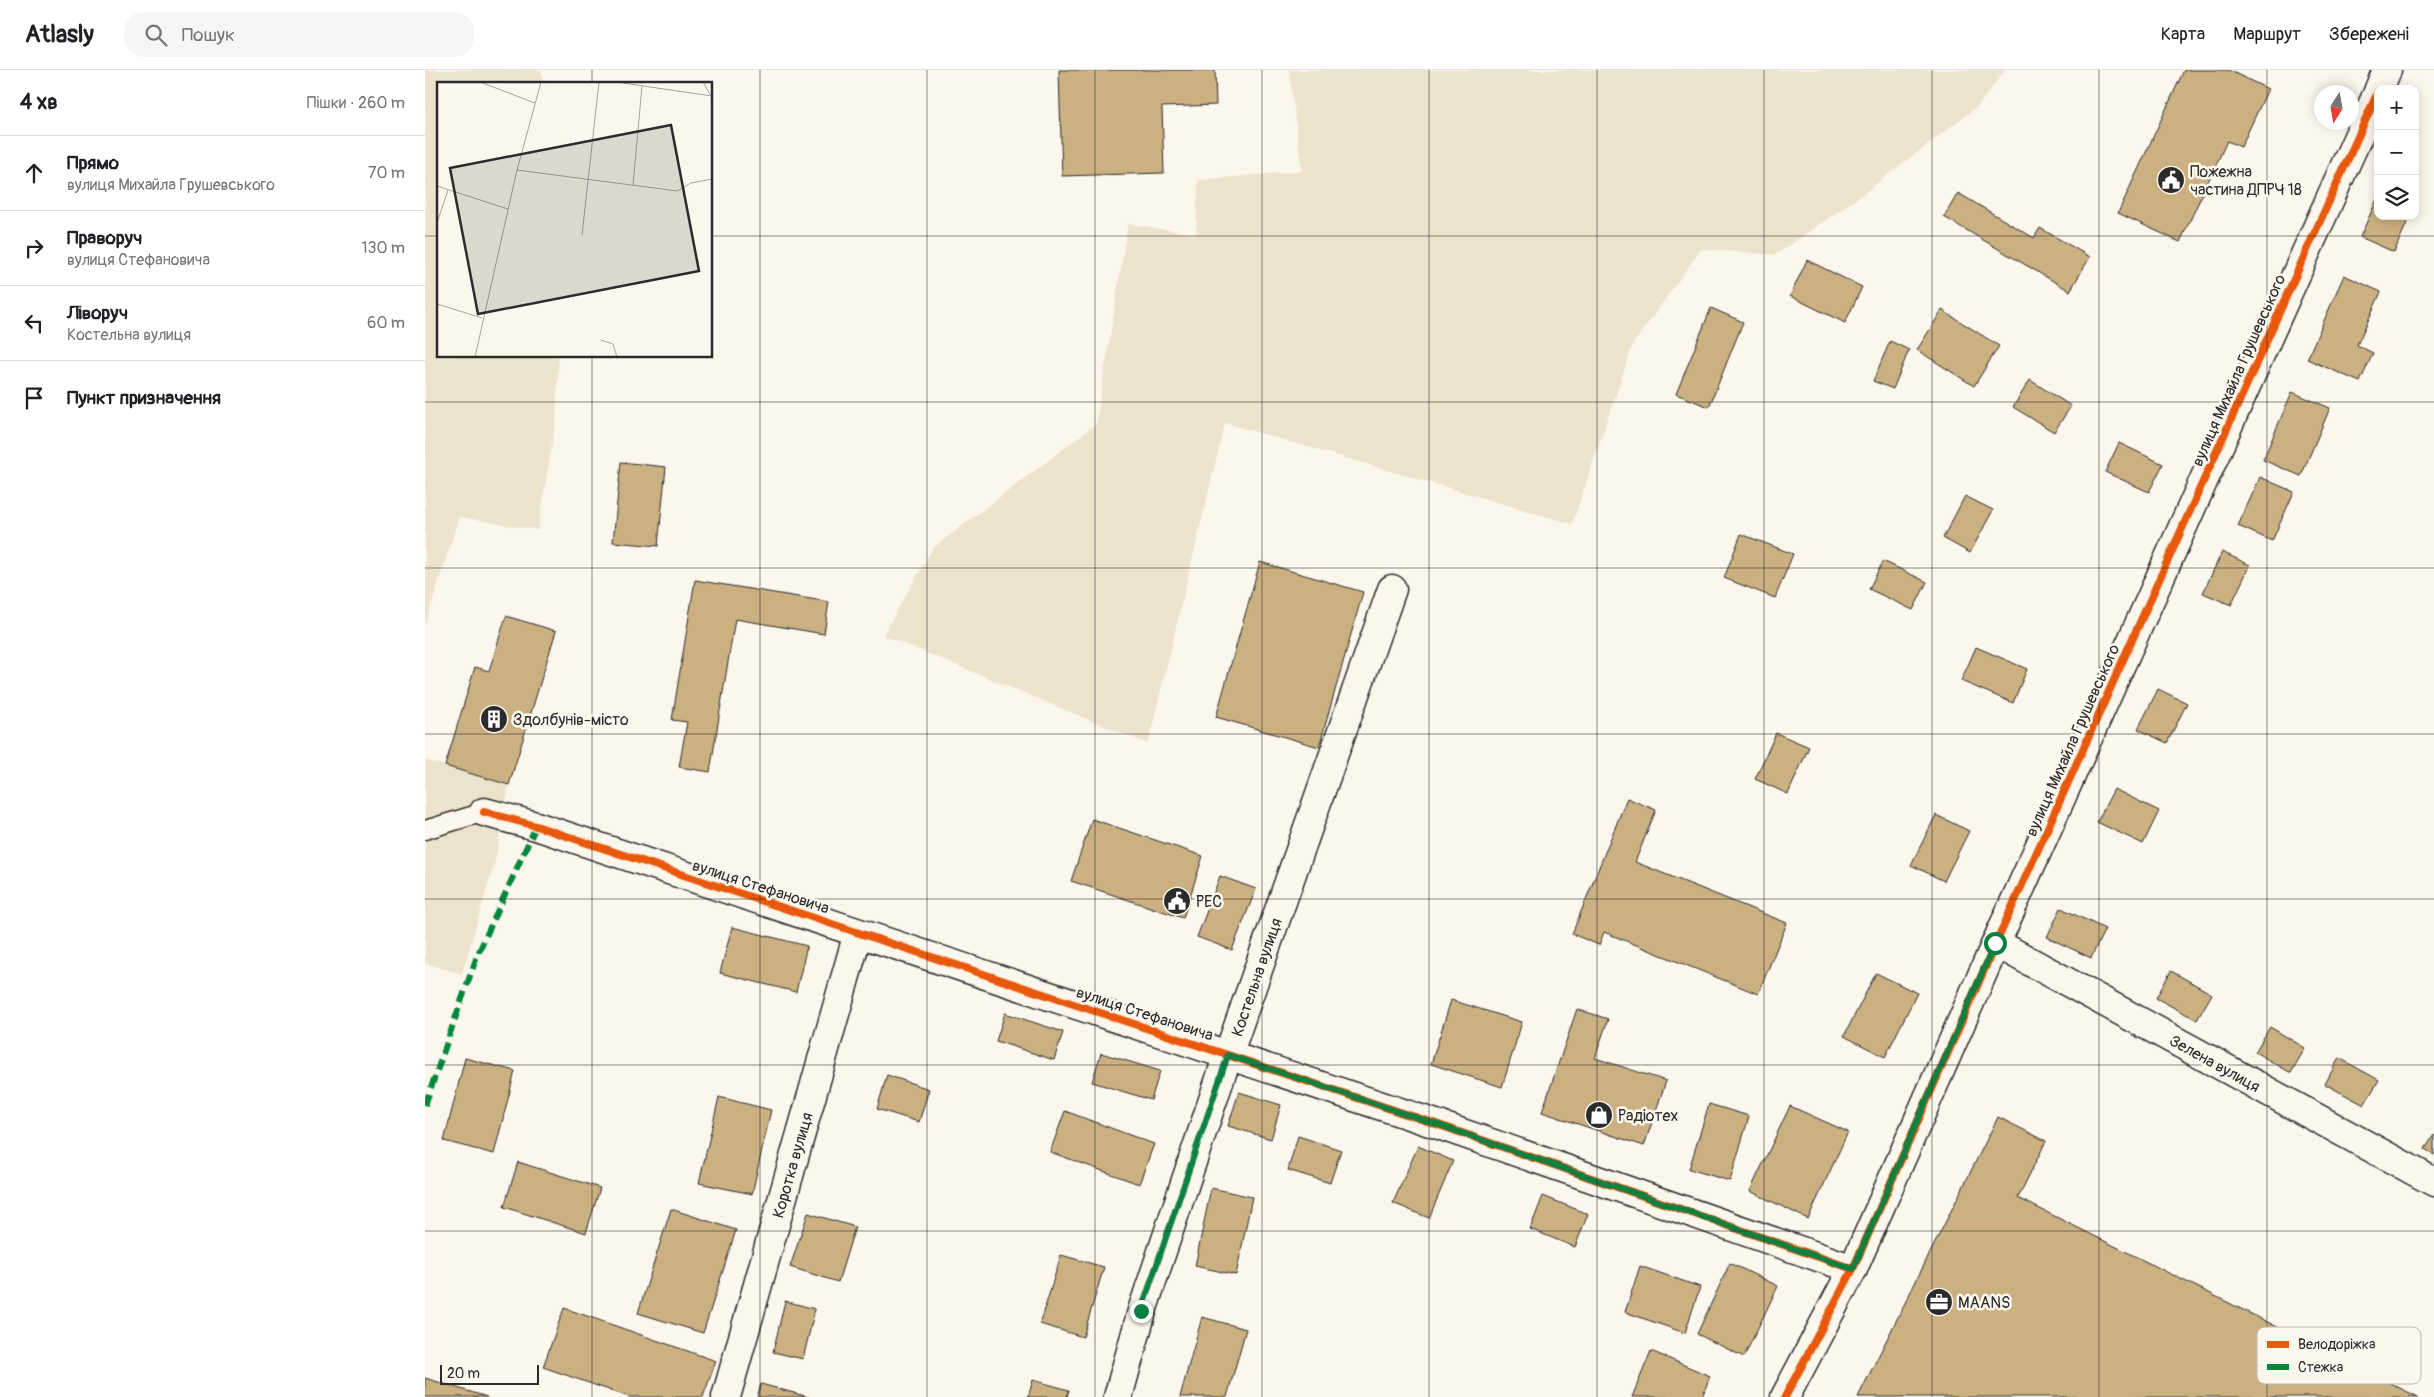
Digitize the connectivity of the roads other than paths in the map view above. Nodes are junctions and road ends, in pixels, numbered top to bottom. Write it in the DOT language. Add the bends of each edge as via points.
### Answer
graph roads {
  1 [pos="2387,70"];
  2 [pos="2380,85"];
  3 [pos="2374,99"];
  4 [pos="1392,589"];
  5 [pos="483,812"];
  6 [pos="425,830"];
  7 [pos="858,933"];
  8 [pos="1995,943"];
  9 [pos="1228,1055"];
  10 [pos="2434,1182"];
  11 [pos="1853,1269"];
  12 [pos="726,1397"];
  13 [pos="1118,1397"];
  14 [pos="1785,1397"];
  1 -- 2 [label="street, вулиця Михайла Грушевського"];
  3 -- 8 [label="street, вулиця Михайла Грушевського"];
  4 -- 9 [label="street, Костельна вулиця"];
  5 -- 6 [label="lane"];
  5 -- 7 [label="street, вулиця Стефановича" via="536,826"];
  7 -- 9 [label="street, вулиця Стефановича"];
  7 -- 12 [label="street, Коротка вулиця"];
  8 -- 10 [label="street, Зелена вулиця"];
  8 -- 11 [label="street, вулиця Михайла Грушевського"];
  9 -- 11 [label="street, вулиця Стефановича"];
  9 -- 13 [label="street, Костельна вулиця" via="1141,1311"];
  11 -- 14 [label="street, вулиця Михайла Грушевського"];
}
